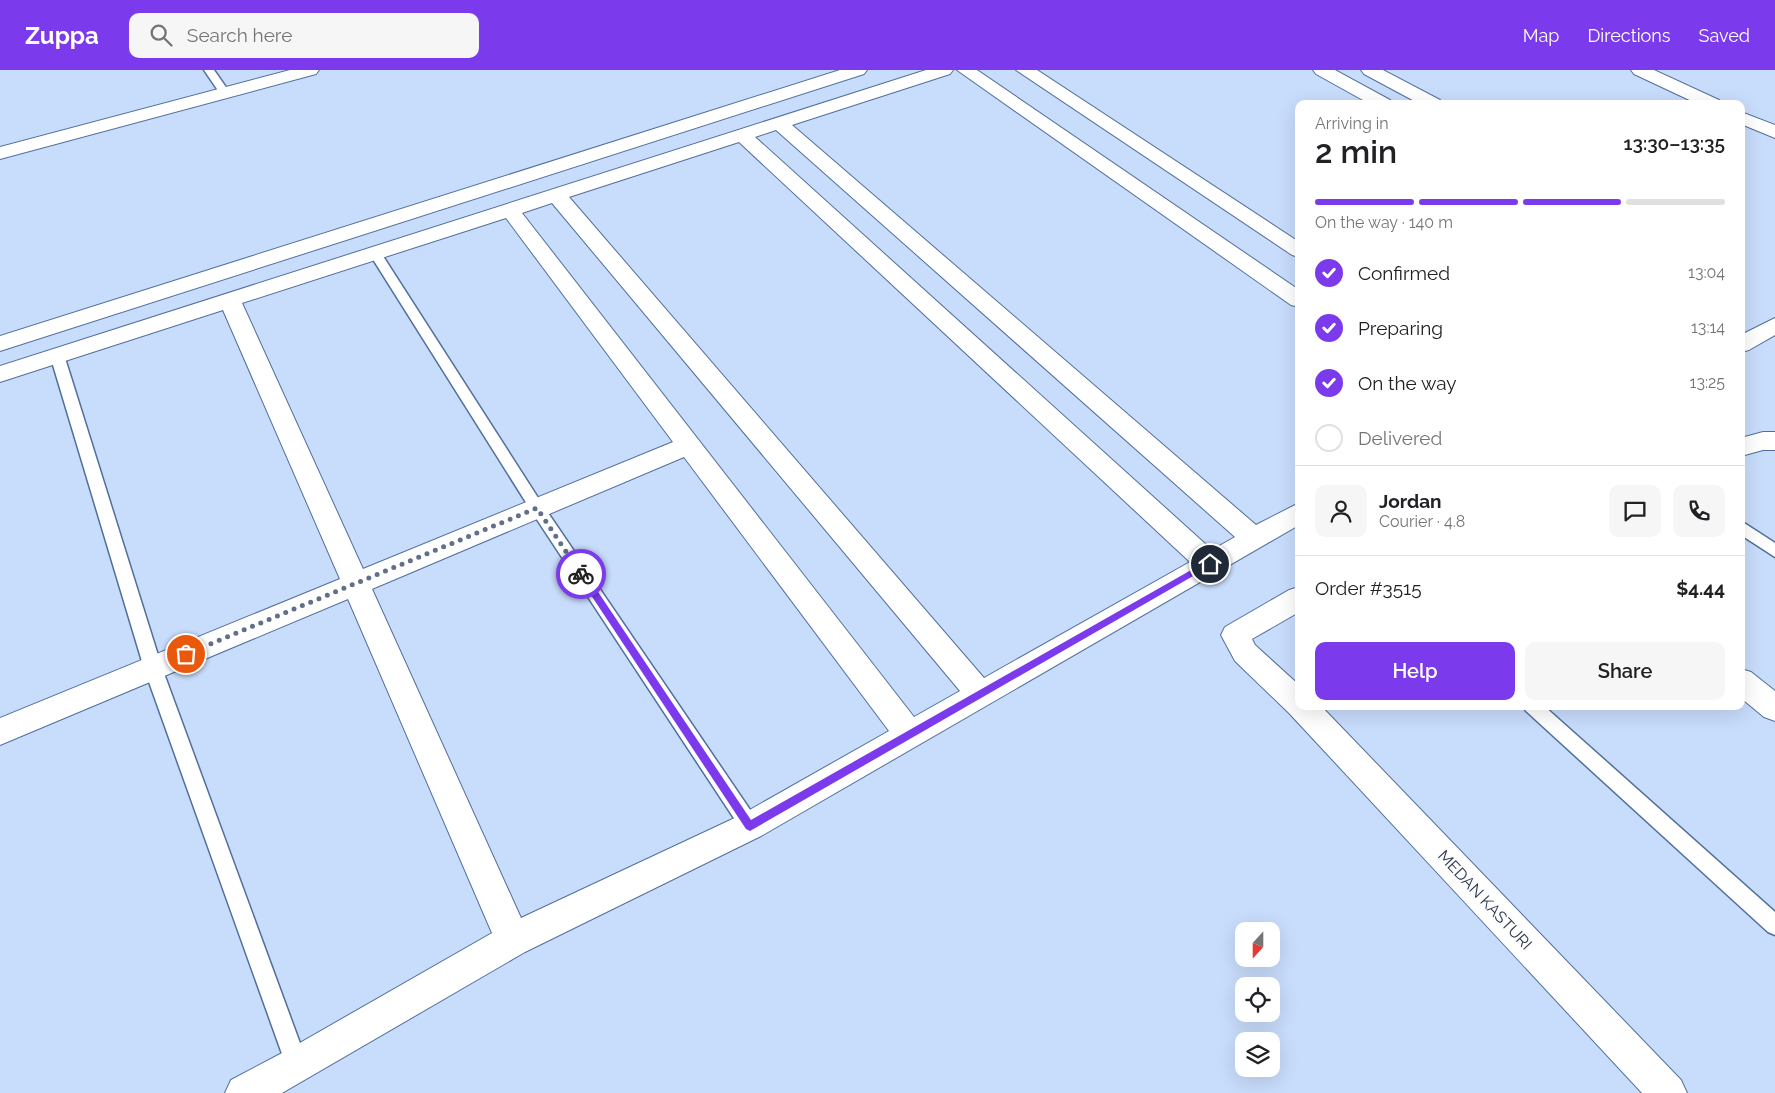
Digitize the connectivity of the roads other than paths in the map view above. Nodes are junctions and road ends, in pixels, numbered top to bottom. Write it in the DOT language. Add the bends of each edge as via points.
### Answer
graph roads {
  1 [pos="209,70"];
  2 [pos="310,70"];
  3 [pos="858,70"];
  4 [pos="944,70"];
  5 [pos="966,70"];
  6 [pos="1025,70"];
  7 [pos="1322,70"];
  8 [pos="1370,70"];
  9 [pos="1640,70"];
  10 [pos="225,93"];
  11 [pos="1377,100"];
  12 [pos="1426,100"];
  13 [pos="1704,100"];
  14 [pos="1745,119"];
  15 [pos="779,123"];
  16 [pos="1775,132"];
  17 [pos="655,135"];
  18 [pos="742,135"];
  19 [pos="0,153"];
  20 [pos="598,153"];
  21 [pos="677,156"];
  22 [pos="617,175"];
  23 [pos="556,195"];
  24 [pos="510,210"];
  25 [pos="1295,248"];
  26 [pos="375,253"];
  27 [pos="1295,297"];
  28 [pos="230,300"];
  29 [pos="1775,325"];
  30 [pos="1745,343"];
  31 [pos="0,344"];
  32 [pos="57,356"];
  33 [pos="0,374"];
  34 [pos="1775,441"];
  35 [pos="689,445"];
  36 [pos="1745,446"];
  37 [pos="537,508"];
  38 [pos="1295,515"];
  39 [pos="1745,530"];
  40 [pos="1254,538"];
  41 [pos="1775,551"];
  42 [pos="1210,564"];
  43 [pos="356,584"];
  44 [pos="1295,600"];
  45 [pos="152,668"];
  46 [pos="1745,684"];
  47 [pos="981,695"];
  48 [pos="1295,700"];
  49 [pos="1775,708"];
  50 [pos="1305,710"];
  51 [pos="1536,710"];
  52 [pos="0,732"];
  53 [pos="910,735"];
  54 [pos="750,826"];
  55 [pos="1775,925"];
  56 [pos="513,940"];
  57 [pos="297,1065"];
  58 [pos="244,1093"];
  59 [pos="1668,1093"];
  1 -- 10 [label="lane"];
  2 -- 10 [label="street"];
  3 -- 17 [label="street"];
  4 -- 15 [label="street"];
  5 -- 27 [label="street"];
  6 -- 25 [label="street"];
  7 -- 11 [label="street"];
  8 -- 12 [label="street"];
  9 -- 13 [label="street"];
  10 -- 19 [label="street"];
  14 -- 16 [label="street"];
  15 -- 18 [label="street"];
  15 -- 40 [label="street"];
  17 -- 20 [label="street"];
  17 -- 21 [label="street"];
  18 -- 21 [label="street"];
  18 -- 42 [label="street"];
  20 -- 22 [label="street"];
  20 -- 31 [label="street"];
  21 -- 22 [label="street"];
  22 -- 23 [label="street"];
  23 -- 24 [label="street"];
  23 -- 47 [label="street"];
  24 -- 26 [label="street"];
  24 -- 35 [label="street"];
  26 -- 28 [label="street"];
  26 -- 37 [label="lane"];
  28 -- 32 [label="street"];
  28 -- 43 [label="street"];
  29 -- 30 [label="street"];
  32 -- 33 [label="street"];
  32 -- 45 [label="lane"];
  34 -- 36 [label="street"];
  35 -- 37 [label="street"];
  35 -- 53 [label="street"];
  37 -- 43 [label="street"];
  37 -- 54 [label="lane"];
  38 -- 40 [label="street"];
  39 -- 41 [label="lane"];
  40 -- 42 [label="street"];
  42 -- 47 [label="street"];
  43 -- 45 [label="street"];
  43 -- 56 [label="street"];
  44 -- 48 [label="street, MEDAN KASTURI" via="1235,635 1245,653"];
  45 -- 52 [label="street"];
  45 -- 57 [label="lane"];
  46 -- 49 [label="street"];
  47 -- 53 [label="street"];
  50 -- 59 [label="street, MEDAN KASTURI"];
  51 -- 55 [label="lane"];
  53 -- 54 [label="street"];
  54 -- 56 [label="street"];
  56 -- 57 [label="street"];
  57 -- 58 [label="street"];
}
